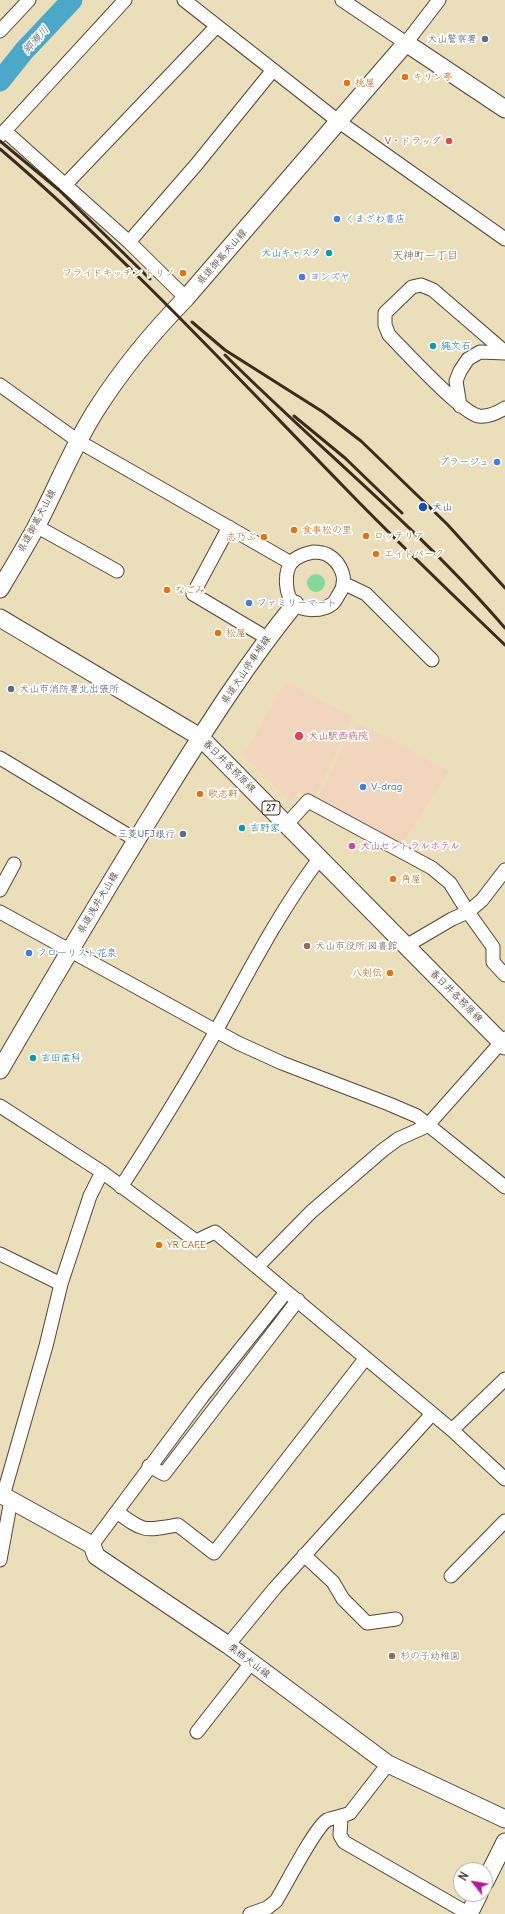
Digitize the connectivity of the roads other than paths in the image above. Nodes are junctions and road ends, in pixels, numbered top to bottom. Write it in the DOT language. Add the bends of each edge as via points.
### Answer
graph roads {
  1 [pos="29,0"];
  2 [pos="125,0"];
  3 [pos="184,0"];
  4 [pos="342,0"];
  5 [pos="439,0"];
  6 [pos="217,26"];
  7 [pos="0,31"];
  8 [pos="406,43"];
  9 [pos="273,70"];
  10 [pos="505,108"];
  11 [pos="338,121"];
  12 [pos="2,133"];
  13 [pos="65,185"];
  14 [pos="505,240"];
  15 [pos="129,242"];
  16 [pos="186,298"];
  17 [pos="505,353"];
  18 [pos="0,385"];
  19 [pos="460,406"];
  20 [pos="505,408"];
  21 [pos="78,441"];
  22 [pos="36,526"];
  23 [pos="229,527"];
  24 [pos="291,563"];
  25 [pos="117,571"];
  26 [pos="343,583"];
  27 [pos="0,589"];
  28 [pos="294,604"];
  29 [pos="0,618"];
  30 [pos="268,638"];
  31 [pos="432,660"];
  32 [pos="200,737"];
  33 [pos="0,758"];
  34 [pos="287,824"];
  35 [pos="136,840"];
  36 [pos="319,859"];
  37 [pos="14,864"];
  38 [pos="505,870"];
  39 [pos="0,890"];
  40 [pos="0,912"];
  41 [pos="468,912"];
  42 [pos="406,946"];
  43 [pos="69,951"];
  44 [pos="505,975"];
  45 [pos="216,1031"];
  46 [pos="504,1042"];
  47 [pos="0,1070"];
  48 [pos="0,1106"];
  49 [pos="427,1126"];
  50 [pos="102,1172"];
  51 [pos="121,1187"];
  52 [pos="505,1187"];
  53 [pos="0,1254"];
  54 [pos="257,1266"];
  55 [pos="61,1284"];
  56 [pos="286,1292"];
  57 [pos="298,1300"];
  58 [pos="365,1359"];
  59 [pos="505,1379"];
  60 [pos="432,1414"];
  61 [pos="452,1430"];
  62 [pos="149,1466"];
  63 [pos="505,1479"];
  64 [pos="5,1497"];
  65 [pos="117,1512"];
  66 [pos="505,1521"];
  67 [pos="92,1545"];
  68 [pos="304,1556"];
  69 [pos="0,1560"];
  70 [pos="451,1576"];
  71 [pos="396,1619"];
  72 [pos="228,1645"];
  73 [pos="251,1663"];
  74 [pos="196,1732"];
  75 [pos="388,1764"];
  76 [pos="341,1818"];
  77 [pos="505,1819"];
  78 [pos="505,1842"];
  79 [pos="493,1866"];
  80 [pos="475,1902"];
  81 [pos="250,1914"];
  82 [pos="469,1914"];
  1 -- 7 [label="street"];
  2 -- 12 [label="street"];
  3 -- 6 [label="street"];
  4 -- 8 [label="street"];
  5 -- 8 [label="street"];
  6 -- 9 [label="street"];
  6 -- 13 [label="street"];
  8 -- 10 [label="main road"];
  8 -- 11 [label="main road, 県道御嵩犬山線"];
  9 -- 11 [label="street"];
  9 -- 15 [label="street"];
  11 -- 14 [label="street"];
  11 -- 16 [label="main road, 県道御嵩犬山線"];
  12 -- 13 [label="street"];
  13 -- 15 [label="street"];
  15 -- 16 [label="street"];
  16 -- 21 [label="main road, 県道御嵩犬山線" via="144,345 98,407"];
  17 -- 19 [label="street" via="480,352 468,359 456,381"];
  17 -- 19 [label="street" via="433,290 421,285 412,287 386,313 385,325 389,335"];
  18 -- 21 [label="street"];
  19 -- 20 [label="street" via="479,416 497,413"];
  21 -- 22 [label="main road, 県道御嵩犬山線"];
  21 -- 23 [label="street"];
  22 -- 25 [label="street"];
  22 -- 27 [label="main road, 県道御嵩犬山線"];
  23 -- 24 [label="street"];
  23 -- 30 [label="street" via="193,594"];
  24 -- 26 [label="street" via="302,554 327,554 338,563 344,577"];
  24 -- 28 [label="street" via="287,577 288,593"];
  26 -- 28 [label="street" via="332,604 320,609 306,609"];
  26 -- 31 [label="street" via="366,594"];
  28 -- 30 [label="main road, 県道犬山停車場線"];
  29 -- 32 [label="main road, 春日井各務原線 / 27"];
  30 -- 32 [label="main road, 県道犬山停車場線"];
  32 -- 34 [label="main road, 春日井各務原線 / 27"];
  32 -- 35 [label="main road, 県道浅井犬山線"];
  33 -- 35 [label="street"];
  34 -- 36 [label="main road, 春日井各務原線 / 27"];
  34 -- 41 [label="street" via="308,802 432,868 450,883"];
  35 -- 43 [label="main road, 県道浅井犬山線"];
  36 -- 42 [label="main road, 春日井各務原線 / 27"];
  36 -- 45 [label="street" via="248,970"];
  37 -- 39 [label="street"];
  38 -- 41 [label="street" via="482,900"];
  40 -- 43 [label="street"];
  41 -- 42 [label="street"];
  41 -- 44 [label="street" via="493,947 493,962"];
  42 -- 46 [label="main road, 春日井各務原線 / 27"];
  43 -- 45 [label="street"];
  43 -- 47 [label="main road, 県道浅井犬山線"];
  45 -- 49 [label="street" via="282,1063 402,1109 417,1116"];
  45 -- 51 [label="street" via="166,1117"];
  46 -- 49 [label="street"];
  48 -- 50 [label="street"];
  49 -- 52 [label="street"];
  49 -- 54 [label="street" via="398,1139 383,1150 311,1212"];
  50 -- 51 [label="street"];
  50 -- 55 [label="street" via="90,1196"];
  51 -- 54 [label="street" via="196,1241 215,1232"];
  53 -- 55 [label="street"];
  54 -- 56 [label="street"];
  55 -- 64 [label="street"];
  56 -- 57 [label="street"];
  56 -- 62 [label="street"];
  57 -- 58 [label="street"];
  57 -- 62 [label="street" via="164,1474"];
  58 -- 60 [label="street"];
  58 -- 65 [label="street" via="214,1553 178,1525 149,1530 135,1525"];
  59 -- 61 [label="street"];
  60 -- 61 [label="street"];
  60 -- 68 [label="street"];
  61 -- 63 [label="street"];
  62 -- 65 [label="street"];
  64 -- 67 [label="main road, 栗栖犬山線"];
  64 -- 69 [label="street"];
  65 -- 67 [label="street"];
  66 -- 70 [label="street"];
  67 -- 72 [label="main road, 栗栖犬山線" via="96,1556"];
  68 -- 71 [label="street" via="333,1582 343,1599 367,1623"];
  68 -- 72 [label="street"];
  72 -- 73 [label="main road, 栗栖犬山線"];
  73 -- 74 [label="street"];
  73 -- 75 [label="main road, 栗栖犬山線"];
  75 -- 76 [label="street" via="350,1813"];
  75 -- 77 [label="main road, 栗栖犬山線"];
  76 -- 81 [label="street" via="328,1819 317,1830 276,1901 267,1908"];
  76 -- 82 [label="street" via="340,1835 344,1842"];
  78 -- 79 [label="main road"];
  80 -- 82 [label="main road"];
}
